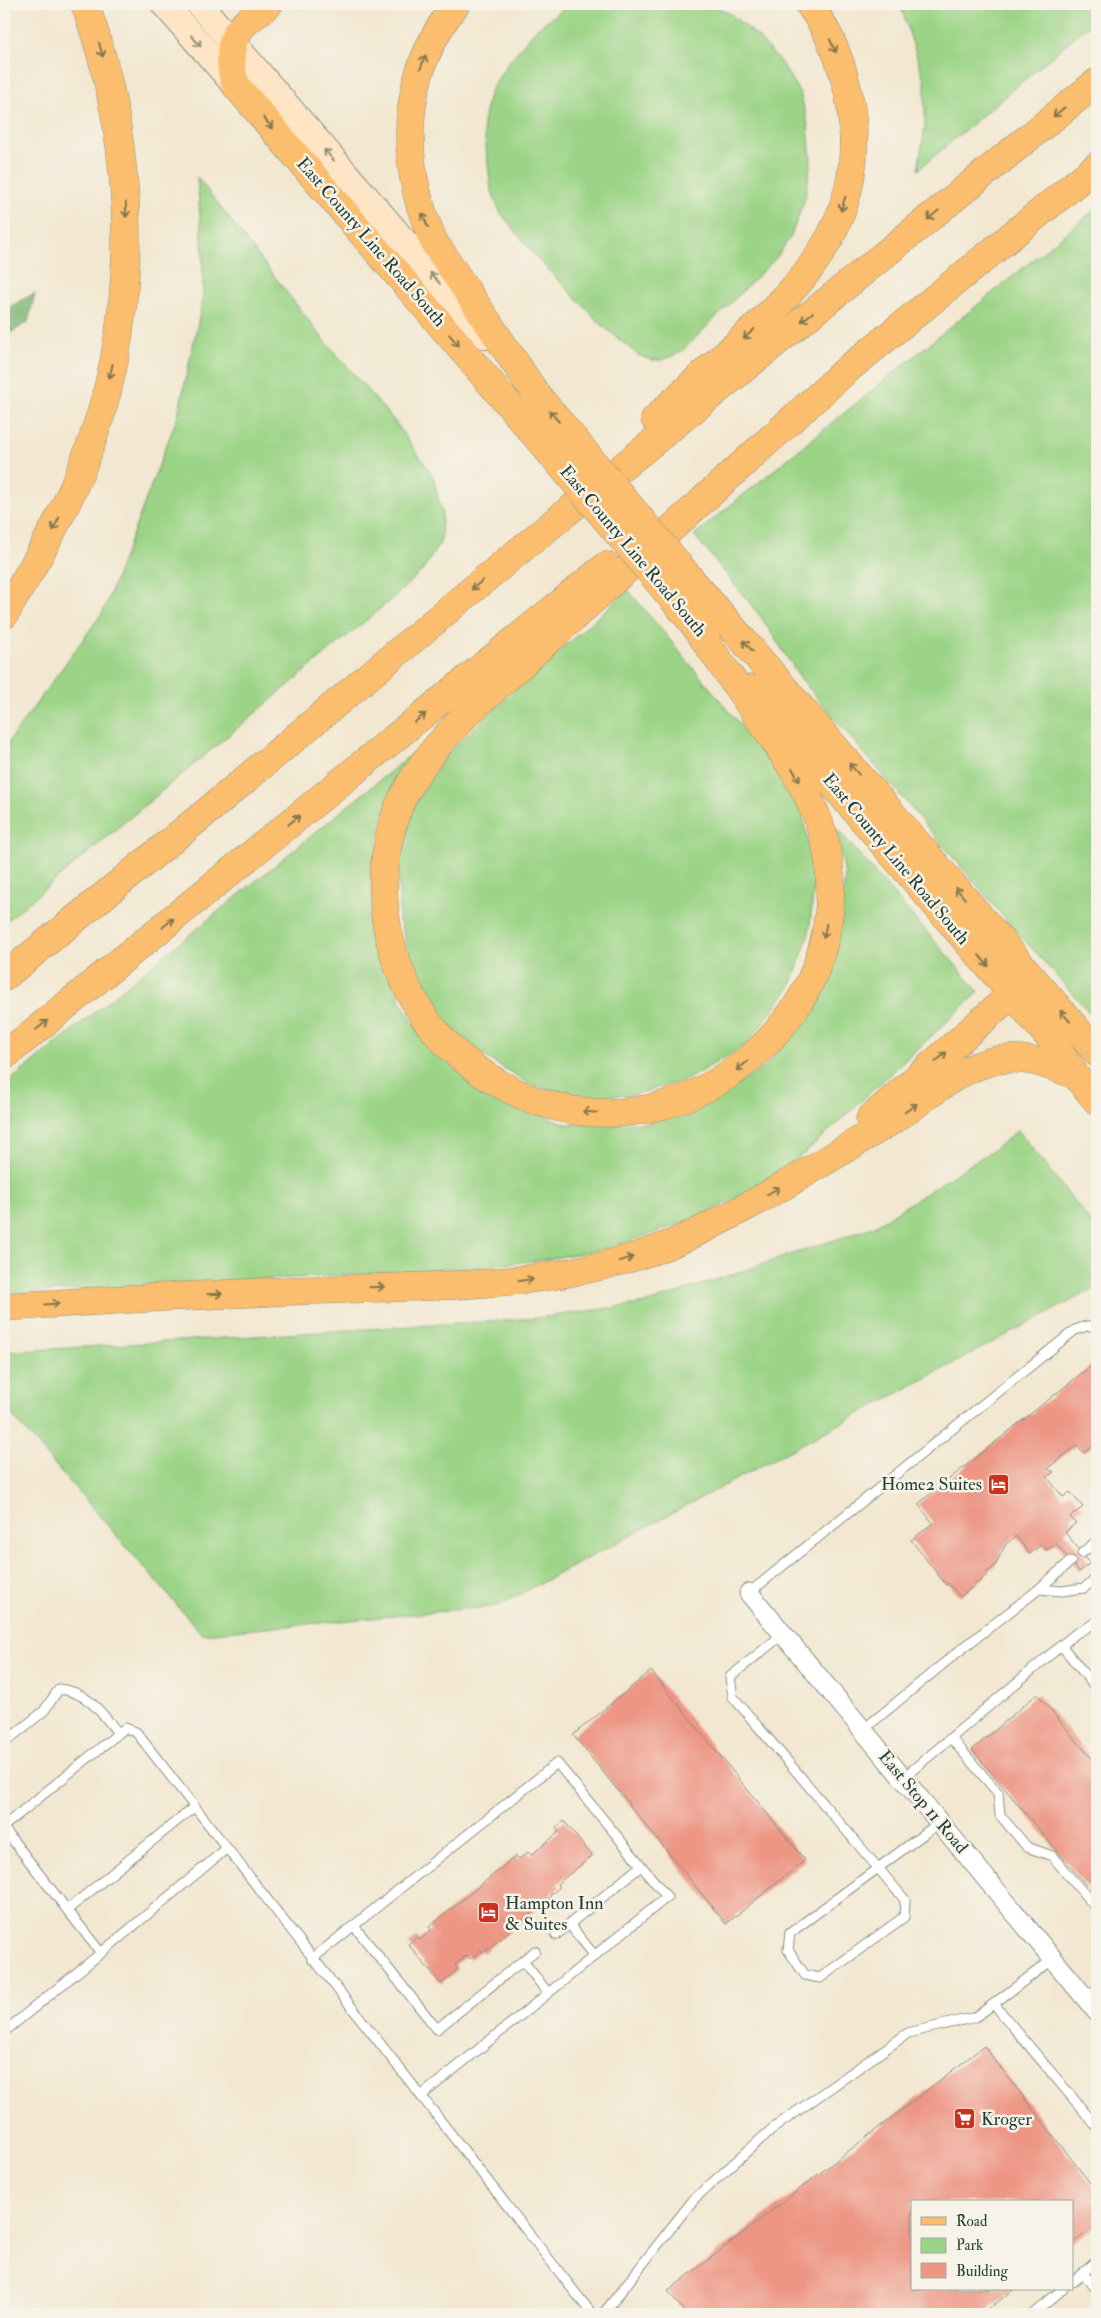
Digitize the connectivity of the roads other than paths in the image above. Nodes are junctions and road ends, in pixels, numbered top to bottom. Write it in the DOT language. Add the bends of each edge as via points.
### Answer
graph roads {
  1 [pos="86,4"];
  2 [pos="164,4"];
  3 [pos="198,4"];
  4 [pos="269,4"];
  5 [pos="456,4"];
  6 [pos="809,4"];
  7 [pos="234,44"];
  8 [pos="1097,82"];
  9 [pos="237,87"];
  10 [pos="1097,166"];
  11 [pos="851,366"];
  12 [pos="536,394"];
  13 [pos="503,564"];
  14 [pos="678,584"];
  15 [pos="4,615"];
  16 [pos="690,619"];
  17 [pos="1003,943"];
  18 [pos="4,977"];
  19 [pos="1008,990"];
  20 [pos="1097,1053"];
  21 [pos="4,1056"];
  22 [pos="1075,1075"];
  23 [pos="1097,1101"];
  24 [pos="825,1161"];
  25 [pos="4,1307"];
  26 [pos="1097,1326"];
  27 [pos="1097,1541"];
  28 [pos="1082,1553"];
  29 [pos="1071,1561"];
  30 [pos="1097,1578"];
  31 [pos="1039,1589"];
  32 [pos="749,1593"];
  33 [pos="1097,1622"];
  34 [pos="783,1634"];
  35 [pos="1061,1645"];
  36 [pos="1097,1689"];
  37 [pos="863,1730"];
  38 [pos="118,1733"];
  39 [pos="951,1738"];
  40 [pos="4,1743"];
  41 [pos="903,1778"];
  42 [pos="194,1807"];
  43 [pos="940,1822"];
  44 [pos="4,1827"];
  45 [pos="226,1849"];
  46 [pos="641,1866"];
  47 [pos="878,1868"];
  48 [pos="1097,1909"];
  49 [pos="67,1910"];
  50 [pos="569,1924"];
  51 [pos="354,1926"];
  52 [pos="556,1935"];
  53 [pos="535,1951"];
  54 [pos="100,1953"];
  55 [pos="595,1956"];
  56 [pos="312,1959"];
  57 [pos="1053,1959"];
  58 [pos="523,1961"];
  59 [pos="548,1993"];
  60 [pos="1093,1999"];
  61 [pos="994,2004"];
  62 [pos="4,2032"];
  63 [pos="420,2096"];
  64 [pos="1097,2127"];
  65 [pos="1097,2261"];
  66 [pos="1083,2273"];
  67 [pos="1074,2280"];
  68 [pos="1062,2290"];
  69 [pos="1097,2290"];
  70 [pos="1038,2313"];
  71 [pos="592,2314"];
  72 [pos="603,2314"];
  1 -- 15 [label="main road, one-way" via="108,75 120,143 127,230 123,300 110,374 86,458 54,530"];
  2 -- 9 [label="main road, East County Line Road South, one-way"];
  3 -- 7 [label="main road, East County Line Road South"];
  4 -- 7 [label="main road" via="237,33"];
  12 -- 5 [label="main road, one-way" via="434,242 411,169 410,118 421,67 445,18"];
  6 -- 13 [label="main road, one-way" via="824,27 844,74 854,140 848,188 831,236 818,260 748,335 680,395"];
  7 -- 9 [label="main road" via="231,74"];
  12 -- 7 [label="main road, East County Line Road South, one-way"];
  8 -- 13 [label="main road, one-way"];
  9 -- 14 [label="main road, East County Line Road South, one-way, bridge" via="553,456"];
  10 -- 11 [label="main road"];
  16 -- 11 [label="main road, one-way" via="791,764 814,811 826,850 830,885 825,934 818,959 798,1004 768,1043 737,1071 701,1091 656,1107 606,1113 531,1100 488,1077 452,1050 423,1016 402,977 388,935 383,896 388,844 405,794 431,753 469,712"];
  21 -- 11 [label="main road, one-way"];
  14 -- 12 [label="main road, East County Line Road South, one-way, bridge" via="573,438"];
  13 -- 18 [label="main road, one-way"];
  14 -- 16 [label="main road, East County Line Road South"];
  17 -- 14 [label="main road, East County Line Road South, one-way"];
  16 -- 19 [label="main road, East County Line Road South, one-way"];
  17 -- 19 [label="main road" via="1008,961"];
  20 -- 17 [label="main road, East County Line Road South, one-way"];
  19 -- 22 [label="main road, East County Line Road South" via="1049,1037"];
  24 -- 19 [label="main road, one-way" via="1003,1002"];
  22 -- 23 [label="main road, East County Line Road South"];
  24 -- 22 [label="main road, one-way" via="908,1110 951,1078 983,1063 1030,1059"];
  25 -- 24 [label="main road, one-way" via="186,1295 492,1283 563,1274 621,1260 688,1236 732,1216"];
  26 -- 32 [label="lane" via="1075,1330"];
  27 -- 28 [label="lane"];
  29 -- 31 [label="lane"];
  30 -- 31 [label="lane" via="1084,1588 1062,1591"];
  31 -- 37 [label="lane"];
  32 -- 34 [label="street, East Stop 11 Road"];
  33 -- 35 [label="lane"];
  34 -- 37 [label="street, East Stop 11 Road"];
  34 -- 47 [label="lane" via="730,1678 733,1697"];
  35 -- 36 [label="lane"];
  35 -- 39 [label="lane"];
  37 -- 41 [label="street, East Stop 11 Road"];
  38 -- 40 [label="lane" via="95,1705 73,1690 59,1689 44,1711"];
  38 -- 42 [label="lane" via="124,1728 136,1732"];
  38 -- 44 [label="lane"];
  39 -- 41 [label="lane"];
  39 -- 48 [label="lane" via="998,1793 1000,1815 1027,1846 1052,1856"];
  41 -- 43 [label="street, East Stop 11 Road"];
  42 -- 45 [label="lane"];
  42 -- 49 [label="lane"];
  43 -- 47 [label="lane"];
  43 -- 57 [label="street, East Stop 11 Road"];
  44 -- 49 [label="lane"];
  45 -- 54 [label="lane"];
  45 -- 56 [label="lane"];
  46 -- 50 [label="lane"];
  46 -- 51 [label="lane" via="557,1763"];
  46 -- 55 [label="lane" via="667,1897"];
  47 -- 47 [label="lane" via="790,1933 788,1950 805,1975 820,1978 904,1917 905,1900"];
  49 -- 54 [label="lane"];
  50 -- 52 [label="lane"];
  50 -- 55 [label="lane"];
  51 -- 56 [label="lane"];
  51 -- 58 [label="lane" via="436,2029"];
  53 -- 58 [label="lane"];
  54 -- 62 [label="lane"];
  55 -- 59 [label="lane"];
  56 -- 63 [label="lane"];
  57 -- 60 [label="street, East Stop 11 Road"];
  57 -- 61 [label="lane"];
  58 -- 59 [label="lane"];
  59 -- 63 [label="lane"];
  61 -- 64 [label="lane"];
  61 -- 72 [label="lane" via="976,2017 908,2034 772,2129 694,2199"];
  63 -- 71 [label="lane"];
  65 -- 66 [label="lane"];
  66 -- 67 [label="lane"];
  66 -- 69 [label="lane"];
  68 -- 70 [label="lane"];
}
